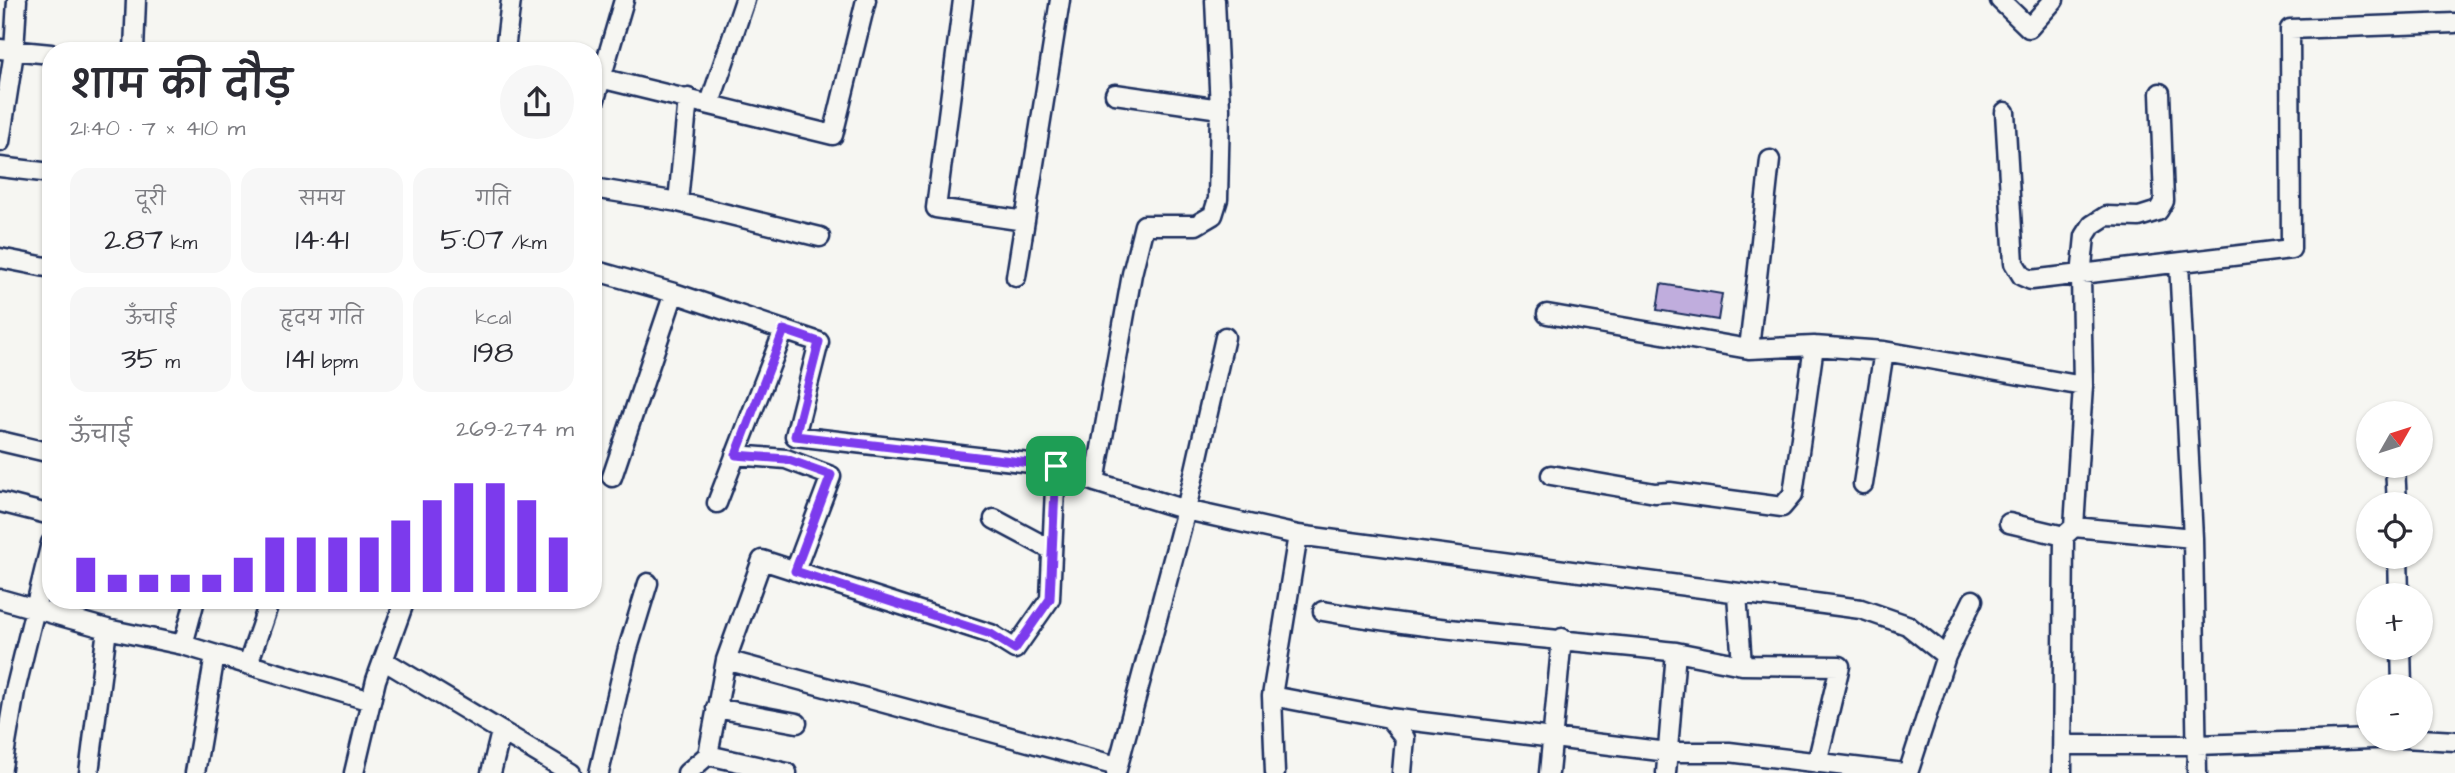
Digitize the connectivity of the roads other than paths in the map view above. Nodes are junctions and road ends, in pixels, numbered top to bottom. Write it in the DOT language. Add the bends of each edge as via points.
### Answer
graph roads {
  1 [pos="17,0"];
  2 [pos="136,0"];
  3 [pos="511,0"];
  4 [pos="624,0"];
  5 [pos="745,0"];
  6 [pos="866,0"];
  7 [pos="963,0"];
  8 [pos="1060,0"];
  9 [pos="1215,0"];
  10 [pos="2000,0"];
  11 [pos="2053,0"];
  12 [pos="2455,23"];
  13 [pos="134,42"];
  14 [pos="506,42"];
  15 [pos="7,51"];
  16 [pos="42,53"];
  17 [pos="602,72"];
  18 [pos="602,78"];
  19 [pos="2160,93"];
  20 [pos="1115,94"];
  21 [pos="688,97"];
  22 [pos="710,103"];
  23 [pos="1220,109"];
  24 [pos="2005,112"];
  25 [pos="0,142"];
  26 [pos="1770,160"];
  27 [pos="0,167"];
  28 [pos="42,172"];
  29 [pos="602,189"];
  30 [pos="678,202"];
  31 [pos="1025,221"];
  32 [pos="820,237"];
  33 [pos="0,258"];
  34 [pos="2179,263"];
  35 [pos="42,266"];
  36 [pos="602,273"];
  37 [pos="2081,276"];
  38 [pos="1016,277"];
  39 [pos="674,293"];
  40 [pos="1547,314"];
  41 [pos="784,330"];
  42 [pos="1225,337"];
  43 [pos="1814,346"];
  44 [pos="1749,349"];
  45 [pos="1884,351"];
  46 [pos="2083,386"];
  47 [pos="0,441"];
  48 [pos="42,451"];
  49 [pos="736,455"];
  50 [pos="1056,466"];
  51 [pos="1550,475"];
  52 [pos="612,477"];
  53 [pos="1095,482"];
  54 [pos="1863,484"];
  55 [pos="0,502"];
  56 [pos="717,503"];
  57 [pos="1186,510"];
  58 [pos="42,513"];
  59 [pos="994,519"];
  60 [pos="2009,523"];
  61 [pos="2069,532"];
  62 [pos="1298,535"];
  63 [pos="2193,538"];
  64 [pos="1052,550"];
  65 [pos="795,571"];
  66 [pos="42,583"];
  67 [pos="648,583"];
  68 [pos="1737,594"];
  69 [pos="0,599"];
  70 [pos="1973,600"];
  71 [pos="193,609"];
  72 [pos="267,609"];
  73 [pos="402,609"];
  74 [pos="36,610"];
  75 [pos="1323,611"];
  76 [pos="107,629"];
  77 [pos="1562,638"];
  78 [pos="183,645"];
  79 [pos="1676,652"];
  80 [pos="215,655"];
  81 [pos="1945,656"];
  82 [pos="383,660"];
  83 [pos="726,660"];
  84 [pos="248,664"];
  85 [pos="1742,665"];
  86 [pos="1272,696"];
  87 [pos="371,701"];
  88 [pos="716,708"];
  89 [pos="1389,718"];
  90 [pos="797,723"];
  91 [pos="501,732"];
  92 [pos="1553,737"];
  93 [pos="2356,740"];
  94 [pos="2433,740"];
  95 [pos="2455,741"];
  96 [pos="2064,745"];
  97 [pos="2197,745"];
  98 [pos="1668,752"];
  99 [pos="708,755"];
  100 [pos="1817,763"];
  101 [pos="1116,769"];
  102 [pos="1,773"];
  103 [pos="89,773"];
  104 [pos="195,773"];
  105 [pos="354,773"];
  106 [pos="491,773"];
  107 [pos="571,773"];
  108 [pos="599,773"];
  109 [pos="687,773"];
  110 [pos="787,773"];
  111 [pos="1275,773"];
  112 [pos="1402,773"];
  113 [pos="1549,773"];
  114 [pos="1666,773"];
  115 [pos="1906,773"];
  116 [pos="2062,773"];
  117 [pos="2197,773"];
  1 -- 15 [label="street"];
  2 -- 13 [label="street"];
  3 -- 14 [label="street"];
  4 -- 17 [label="street"];
  5 -- 22 [label="street"];
  6 -- 22 [label="street" via="832,135"];
  7 -- 31 [label="street" via="936,208"];
  8 -- 31 [label="street"];
  9 -- 23 [label="street"];
  10 -- 11 [label="street" via="2029,28"];
  12 -- 34 [label="street" via="2290,29 2291,248"];
  15 -- 16 [label="street"];
  15 -- 25 [label="street"];
  18 -- 21 [label="street"];
  19 -- 37 [label="street" via="2164,201 2158,211 2139,217 2106,216 2092,225 2085,236"];
  20 -- 23 [label="street"];
  21 -- 22 [label="street"];
  21 -- 30 [label="street"];
  23 -- 53 [label="street" via="1218,199 1213,215 1196,225 1144,225"];
  24 -- 37 [label="street" via="2014,263 2022,276 2031,280"];
  26 -- 44 [label="street"];
  27 -- 28 [label="street"];
  29 -- 30 [label="street"];
  30 -- 32 [label="street"];
  31 -- 38 [label="street"];
  33 -- 35 [label="street"];
  34 -- 37 [label="street"];
  34 -- 63 [label="street"];
  36 -- 39 [label="street"];
  37 -- 46 [label="street"];
  39 -- 41 [label="street"];
  39 -- 52 [label="street"];
  40 -- 44 [label="street"];
  41 -- 49 [label="street"];
  41 -- 50 [label="street" via="819,342 795,436"];
  42 -- 57 [label="street"];
  43 -- 44 [label="street"];
  43 -- 45 [label="street"];
  43 -- 51 [label="street" via="1793,494 1782,507"];
  45 -- 46 [label="street"];
  45 -- 54 [label="street"];
  46 -- 61 [label="street"];
  47 -- 48 [label="street"];
  49 -- 56 [label="street"];
  49 -- 65 [label="street" via="786,459 831,475"];
  50 -- 53 [label="street"];
  50 -- 64 [label="street"];
  53 -- 57 [label="street"];
  55 -- 58 [label="street"];
  57 -- 62 [label="street"];
  57 -- 101 [label="street"];
  59 -- 64 [label="street"];
  60 -- 61 [label="street"];
  61 -- 63 [label="street"];
  61 -- 96 [label="street"];
  62 -- 68 [label="street"];
  62 -- 86 [label="street"];
  63 -- 97 [label="street"];
  64 -- 65 [label="street" via="1050,599 1015,649 991,634"];
  65 -- 83 [label="street" via="762,560"];
  66 -- 74 [label="street"];
  67 -- 108 [label="street"];
  68 -- 81 [label="street" via="1861,609 1907,625"];
  68 -- 85 [label="street"];
  69 -- 74 [label="street"];
  70 -- 81 [label="street"];
  71 -- 78 [label="street"];
  72 -- 84 [label="street"];
  73 -- 82 [label="street"];
  74 -- 76 [label="street"];
  74 -- 102 [label="street" via="15,691"];
  75 -- 77 [label="street" via="1466,631"];
  76 -- 78 [label="street"];
  76 -- 103 [label="street"];
  77 -- 79 [label="street"];
  77 -- 92 [label="street"];
  78 -- 80 [label="street"];
  79 -- 85 [label="street"];
  79 -- 98 [label="street"];
  80 -- 84 [label="street"];
  80 -- 104 [label="street"];
  81 -- 115 [label="street"];
  82 -- 87 [label="street"];
  82 -- 91 [label="street"];
  83 -- 88 [label="street"];
  83 -- 101 [label="street"];
  84 -- 87 [label="street"];
  85 -- 100 [label="street" via="1840,666"];
  86 -- 89 [label="street"];
  86 -- 111 [label="street"];
  87 -- 105 [label="street"];
  88 -- 90 [label="street"];
  88 -- 99 [label="street"];
  89 -- 92 [label="street"];
  89 -- 112 [label="street" via="1405,738"];
  91 -- 106 [label="street"];
  91 -- 107 [label="street"];
  92 -- 98 [label="street"];
  92 -- 113 [label="street"];
  93 -- 97 [label="street"];
  94 -- 95 [label="street"];
  96 -- 97 [label="street"];
  96 -- 116 [label="street"];
  97 -- 117 [label="street"];
  98 -- 100 [label="street" via="1729,752"];
  98 -- 114 [label="street"];
  99 -- 109 [label="street"];
  99 -- 110 [label="street"];
  100 -- 115 [label="street"];
}
